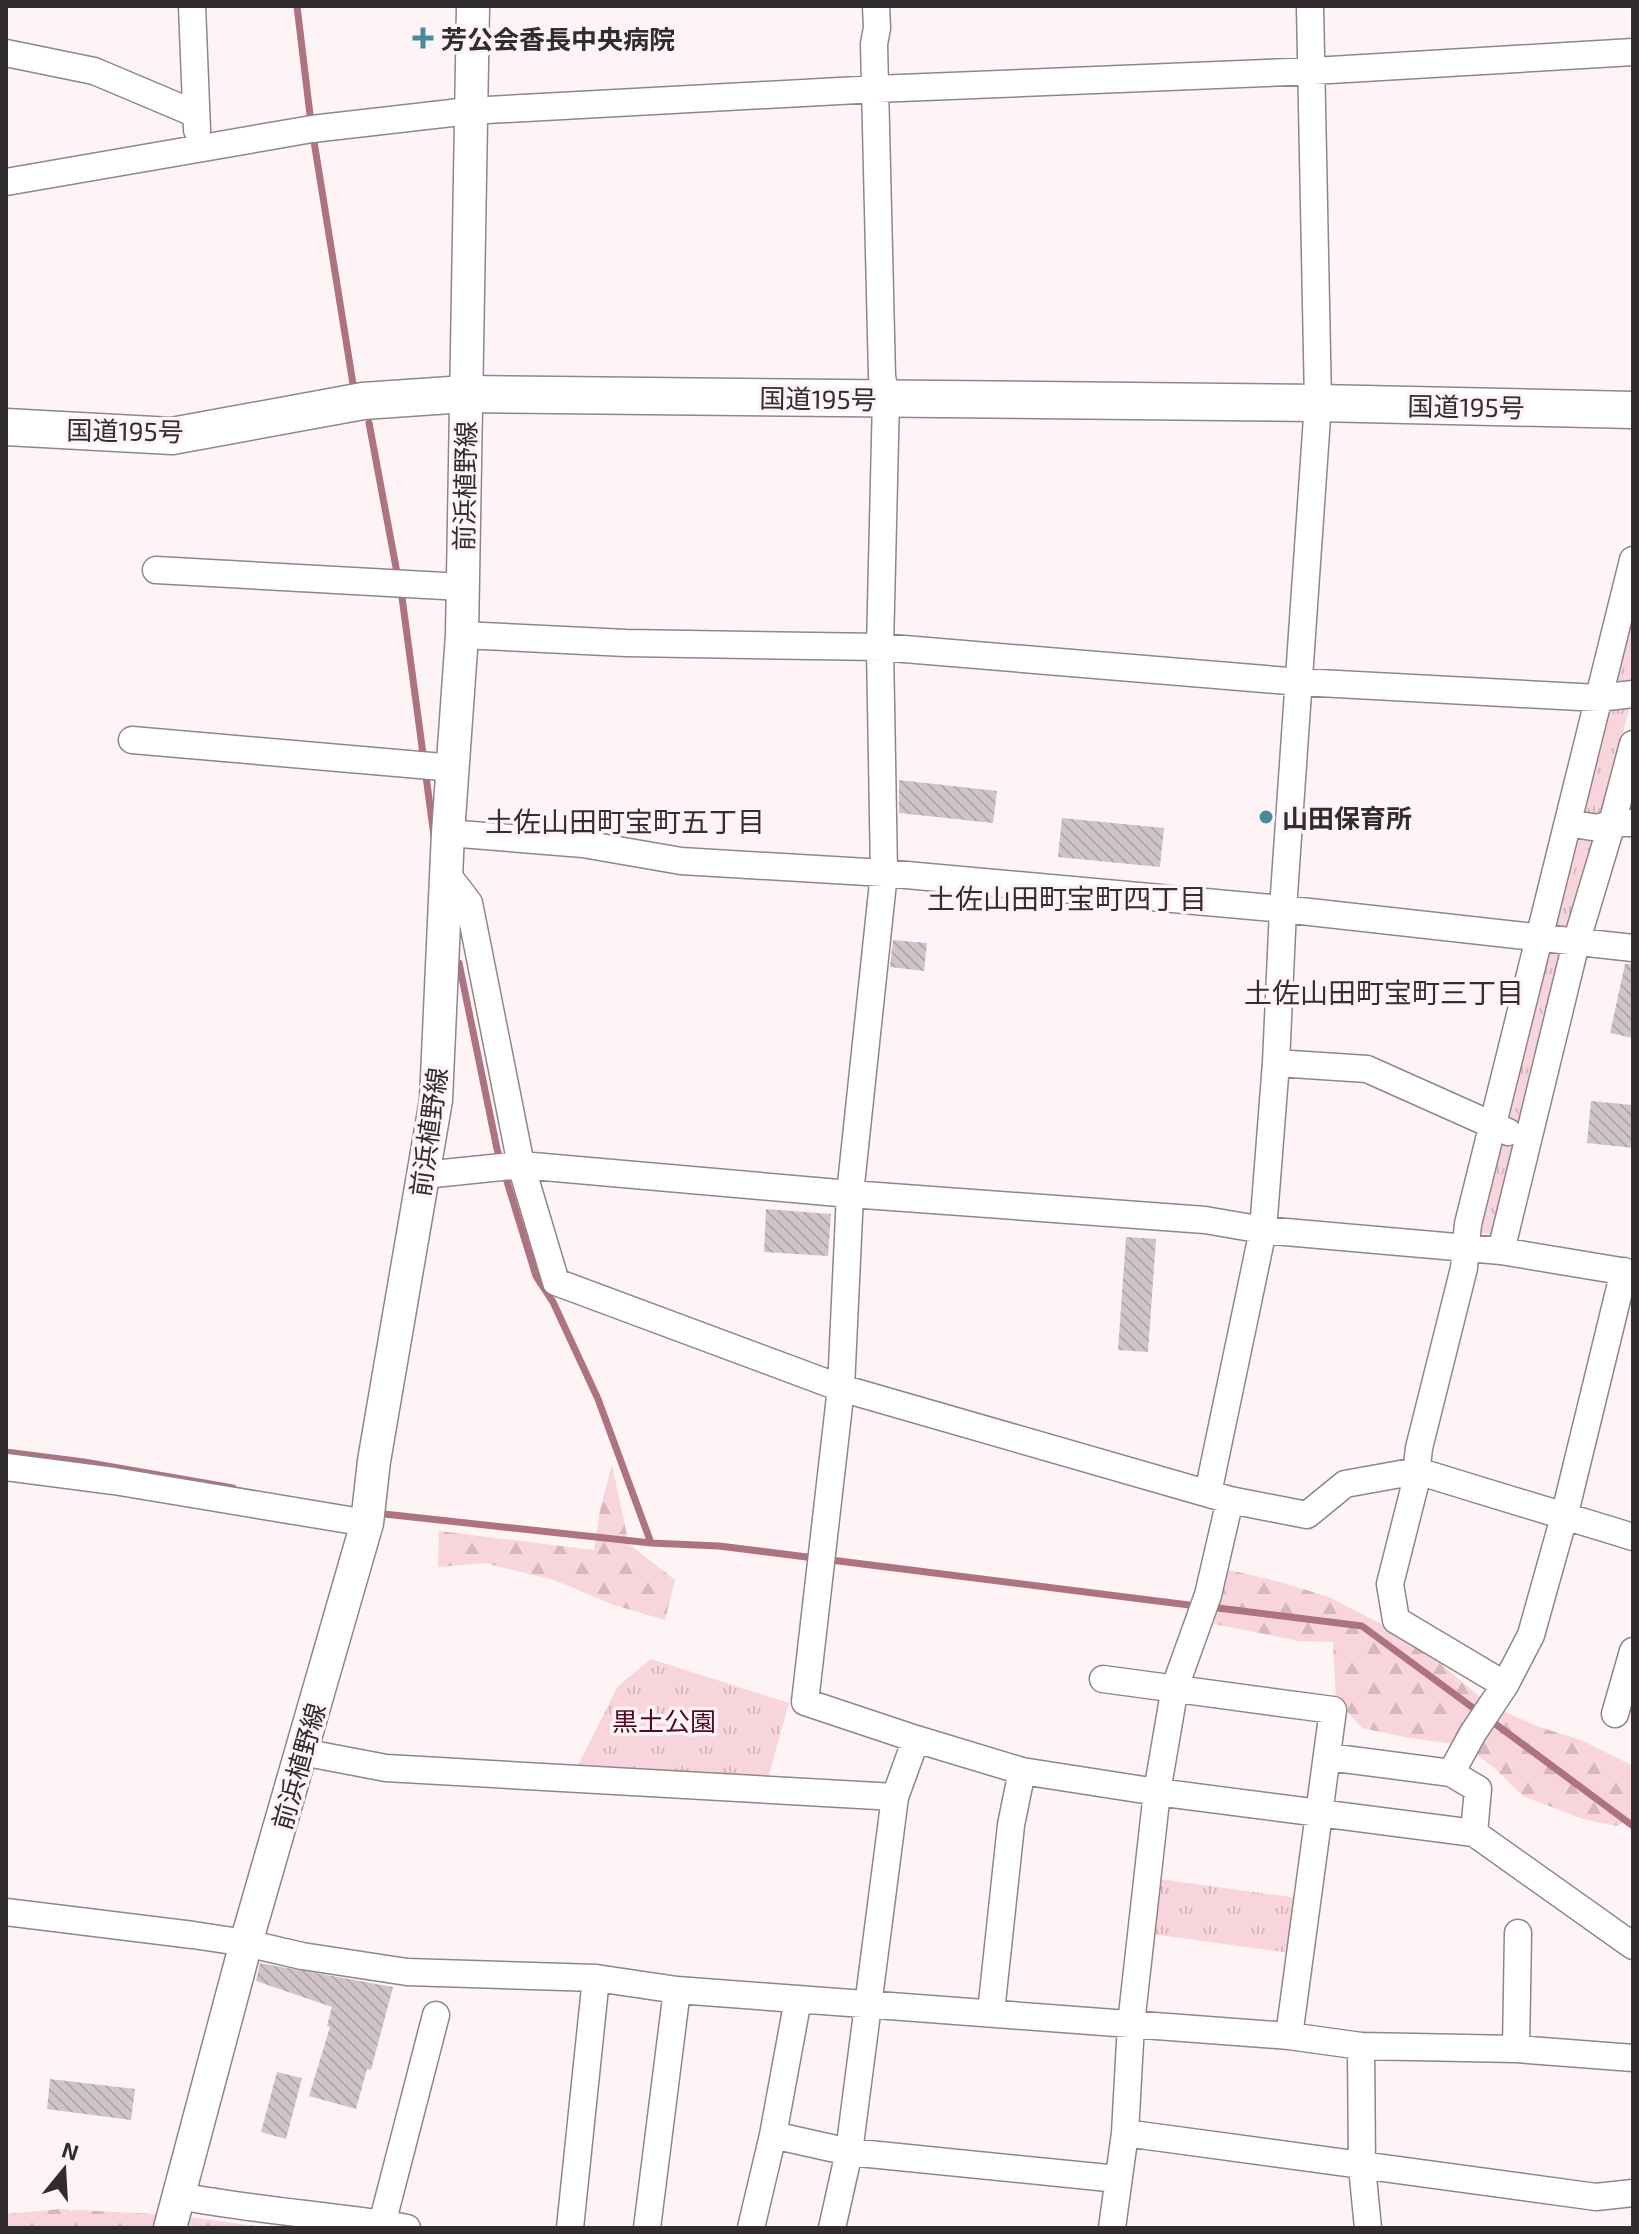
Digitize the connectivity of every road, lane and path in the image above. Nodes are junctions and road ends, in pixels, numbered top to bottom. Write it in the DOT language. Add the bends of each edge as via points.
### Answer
graph roads {
  1 [pos="192,6"];
  2 [pos="473,6"];
  3 [pos="876,6"];
  4 [pos="1310,6"];
  5 [pos="1633,52"];
  6 [pos="6,53"];
  7 [pos="1313,71"];
  8 [pos="876,89"];
  9 [pos="469,111"];
  10 [pos="196,114"];
  11 [pos="198,150"];
  12 [pos="6,182"];
  13 [pos="465,394"];
  14 [pos="886,398"];
  15 [pos="1318,403"];
  16 [pos="1633,410"];
  17 [pos="6,427"];
  18 [pos="1633,560"];
  19 [pos="156,570"];
  20 [pos="462,587"];
  21 [pos="462,635"];
  22 [pos="880,647"];
  23 [pos="1300,682"];
  24 [pos="1633,694"];
  25 [pos="1598,698"];
  26 [pos="132,740"];
  27 [pos="1633,744"];
  28 [pos="434,767"];
  29 [pos="1568,823"];
  30 [pos="1623,823"];
  31 [pos="448,833"];
  32 [pos="446,873"];
  33 [pos="884,873"];
  34 [pos="1283,909"];
  35 [pos="1538,939"];
  36 [pos="1576,943"];
  37 [pos="1633,948"];
  38 [pos="1276,1063"];
  39 [pos="1493,1126"];
  40 [pos="1526,1139"];
  41 [pos="508,1166"];
  42 [pos="424,1175"];
  43 [pos="850,1194"];
  44 [pos="1263,1230"];
  45 [pos="1465,1247"];
  46 [pos="1501,1251"];
  47 [pos="1628,1272"];
  48 [pos="841,1388"];
  49 [pos="6,1467"];
  50 [pos="1417,1471"];
  51 [pos="1219,1496"];
  52 [pos="368,1510"];
  53 [pos="1564,1517"];
  54 [pos="1633,1537"];
  55 [pos="1633,1651"];
  56 [pos="1103,1679"];
  57 [pos="1505,1685"];
  58 [pos="1175,1687"];
  59 [pos="1615,1714"];
  60 [pos="916,1739"];
  61 [pos="302,1752"];
  62 [pos="1328,1757"];
  63 [pos="1022,1771"];
  64 [pos="1451,1773"];
  65 [pos="1157,1792"];
  66 [pos="895,1797"];
  67 [pos="1320,1815"];
  68 [pos="1474,1833"];
  69 [pos="6,1912"];
  70 [pos="1518,1933"];
  71 [pos="246,1943"];
  72 [pos="1633,1946"];
  73 [pos="596,1978"];
  74 [pos="677,1990"];
  75 [pos="798,1999"];
  76 [pos="867,2004"];
  77 [pos="991,2012"];
  78 [pos="436,2015"];
  79 [pos="1131,2024"];
  80 [pos="1289,2036"];
  81 [pos="1361,2046"];
  82 [pos="1516,2049"];
  83 [pos="1633,2058"];
  84 [pos="1125,2133"];
  85 [pos="773,2135"];
  86 [pos="849,2152"];
  87 [pos="1362,2167"];
  88 [pos="1118,2179"];
  89 [pos="1633,2193"];
  90 [pos="180,2196"];
  91 [pos="394,2226"];
  92 [pos="170,2228"];
  93 [pos="570,2228"];
  94 [pos="647,2228"];
  95 [pos="751,2228"];
  96 [pos="832,2228"];
  97 [pos="1112,2228"];
  98 [pos="1368,2228"];
  1 -- 10 [label="street"];
  2 -- 9 [label="main road, 前浜植野線"];
  3 -- 8 [label="street"];
  4 -- 7 [label="street"];
  5 -- 7 [label="street"];
  6 -- 10 [label="street" via="94,71"];
  7 -- 8 [label="street"];
  7 -- 15 [label="street"];
  8 -- 9 [label="street"];
  8 -- 14 [label="street"];
  9 -- 11 [label="street" via="312,129"];
  9 -- 13 [label="main road, 前浜植野線"];
  10 -- 11 [label="street"];
  11 -- 12 [label="street"];
  13 -- 14 [label="highway, 国道195号"];
  13 -- 17 [label="highway, 国道195号" via="363,401 172,436"];
  13 -- 20 [label="main road, 前浜植野線"];
  14 -- 15 [label="highway, 国道195号"];
  14 -- 22 [label="street"];
  15 -- 16 [label="highway, 国道195号"];
  15 -- 23 [label="street"];
  18 -- 25 [label="street"];
  19 -- 20 [label="street"];
  20 -- 21 [label="main road, 前浜植野線"];
  21 -- 22 [label="street"];
  21 -- 28 [label="main road, 前浜植野線"];
  22 -- 23 [label="street"];
  22 -- 33 [label="street"];
  23 -- 25 [label="street"];
  23 -- 34 [label="street"];
  24 -- 25 [label="street"];
  25 -- 29 [label="street"];
  26 -- 28 [label="street"];
  27 -- 30 [label="street"];
  28 -- 31 [label="main road, 前浜植野線"];
  29 -- 30 [label="street" via="1598,828"];
  29 -- 35 [label="street"];
  30 -- 36 [label="street"];
  31 -- 32 [label="main road, 前浜植野線"];
  31 -- 33 [label="street" via="583,844 681,861"];
  32 -- 41 [label="street" via="469,903"];
  32 -- 42 [label="main road, 前浜植野線" via="436,1100"];
  33 -- 34 [label="street"];
  33 -- 43 [label="street"];
  34 -- 35 [label="street"];
  34 -- 38 [label="street"];
  35 -- 36 [label="street"];
  35 -- 39 [label="street"];
  36 -- 37 [label="street"];
  36 -- 40 [label="street"];
  38 -- 39 [label="street" via="1367,1069"];
  38 -- 44 [label="street"];
  39 -- 40 [label="street"];
  39 -- 45 [label="street"];
  40 -- 46 [label="street"];
  41 -- 42 [label="street"];
  41 -- 43 [label="street"];
  41 -- 48 [label="street" via="556,1282"];
  42 -- 52 [label="main road, 前浜植野線"];
  43 -- 44 [label="street" via="1205,1220"];
  43 -- 48 [label="street"];
  44 -- 45 [label="street"];
  44 -- 51 [label="street"];
  45 -- 46 [label="street"];
  45 -- 50 [label="street"];
  46 -- 47 [label="street"];
  47 -- 53 [label="street"];
  48 -- 51 [label="street"];
  48 -- 60 [label="street" via="805,1702"];
  49 -- 52 [label="street"];
  50 -- 51 [label="street" via="1345,1484 1307,1515"];
  50 -- 53 [label="street"];
  50 -- 57 [label="street" via="1390,1584 1396,1620"];
  51 -- 58 [label="street" via="1208,1595"];
  52 -- 61 [label="main road, 前浜植野線"];
  53 -- 54 [label="street"];
  53 -- 57 [label="street" via="1531,1635"];
  55 -- 59 [label="street"];
  56 -- 58 [label="street"];
  57 -- 64 [label="street"];
  58 -- 62 [label="street" via="1333,1710"];
  58 -- 65 [label="street"];
  60 -- 63 [label="street"];
  60 -- 66 [label="street"];
  61 -- 66 [label="street" via="386,1768"];
  61 -- 71 [label="main road, 前浜植野線"];
  62 -- 64 [label="street"];
  62 -- 67 [label="street"];
  63 -- 65 [label="street"];
  63 -- 77 [label="street" via="1011,1825"];
  64 -- 68 [label="street" via="1478,1789"];
  65 -- 67 [label="street"];
  65 -- 79 [label="street"];
  66 -- 76 [label="street"];
  67 -- 68 [label="street"];
  67 -- 80 [label="street"];
  68 -- 72 [label="street"];
  69 -- 71 [label="street"];
  70 -- 82 [label="street"];
  71 -- 73 [label="street" via="407,1972"];
  71 -- 90 [label="main road, 前浜植野線"];
  73 -- 74 [label="street"];
  73 -- 93 [label="street"];
  74 -- 75 [label="street"];
  74 -- 94 [label="street"];
  75 -- 76 [label="street"];
  75 -- 85 [label="street"];
  76 -- 77 [label="street"];
  76 -- 86 [label="street"];
  77 -- 79 [label="street"];
  78 -- 91 [label="street"];
  79 -- 80 [label="street"];
  79 -- 84 [label="street"];
  80 -- 81 [label="street"];
  81 -- 82 [label="street"];
  81 -- 87 [label="street"];
  82 -- 83 [label="street"];
  84 -- 87 [label="street"];
  84 -- 88 [label="street"];
  85 -- 86 [label="street"];
  85 -- 95 [label="street"];
  86 -- 88 [label="street"];
  86 -- 96 [label="street"];
  87 -- 89 [label="street" via="1596,2197"];
  87 -- 98 [label="street"];
  88 -- 97 [label="street"];
  90 -- 91 [label="street"];
  90 -- 92 [label="main road, 前浜植野線"];
}
